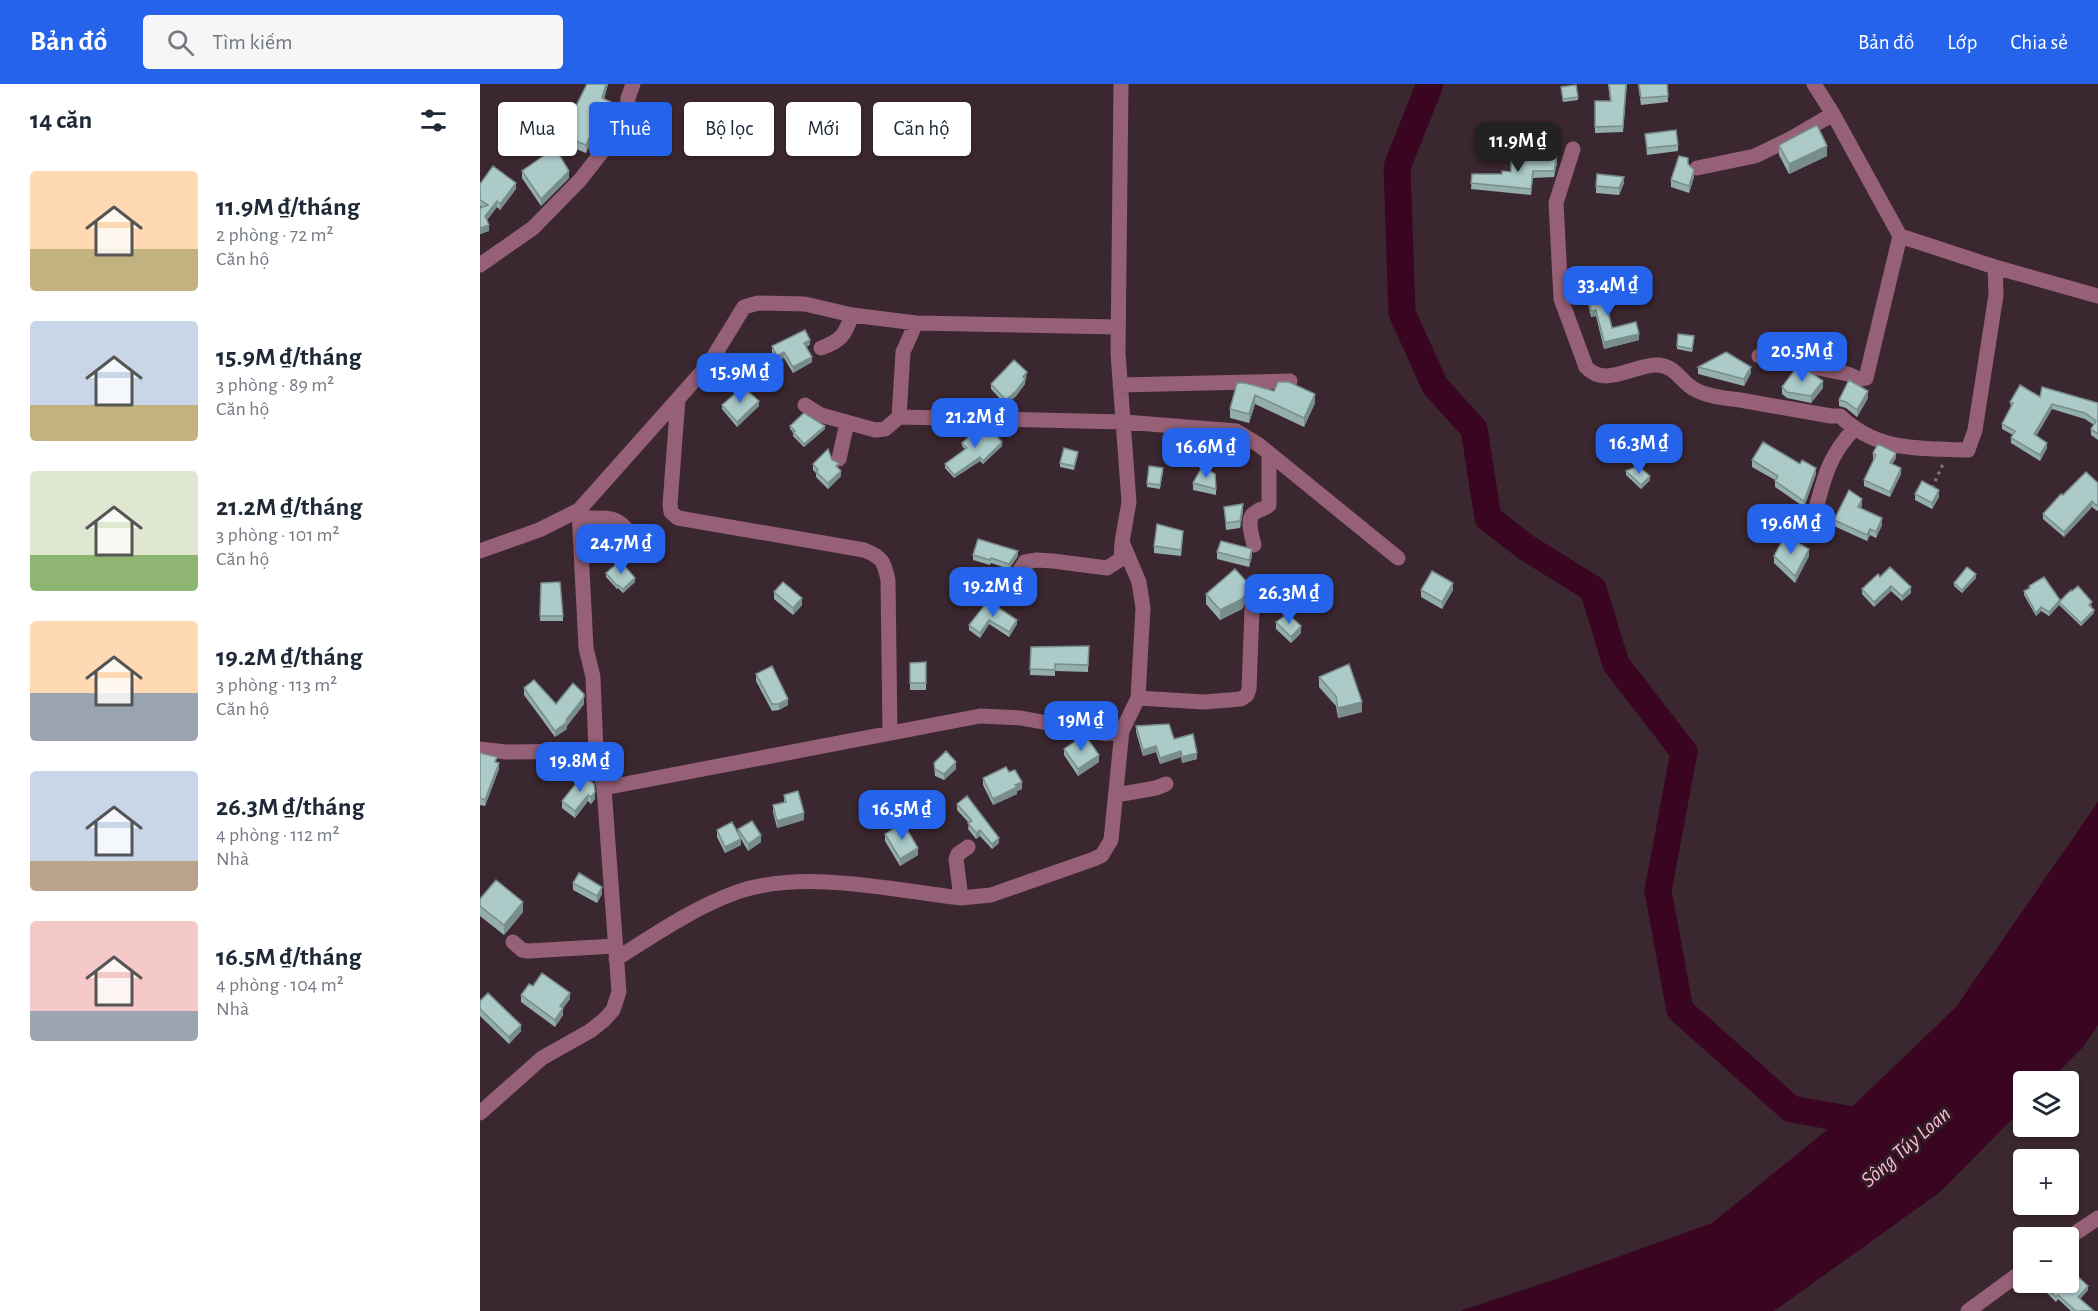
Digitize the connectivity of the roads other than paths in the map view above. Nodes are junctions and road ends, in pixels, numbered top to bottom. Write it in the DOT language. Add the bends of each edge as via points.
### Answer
graph roads {
  1 [pos="633,84"];
  2 [pos="1121,84"];
  3 [pos="1814,84"];
  4 [pos="1833,114"];
  5 [pos="1573,149"];
  6 [pos="1697,168"];
  7 [pos="1900,236"];
  8 [pos="480,265"];
  9 [pos="1995,267"];
  10 [pos="2098,296"];
  11 [pos="852,315"];
  12 [pos="916,323"];
  13 [pos="1118,327"];
  14 [pos="821,348"];
  15 [pos="1759,356"];
  16 [pos="1290,381"];
  17 [pos="1120,385"];
  18 [pos="678,399"];
  19 [pos="805,405"];
  20 [pos="898,417"];
  21 [pos="1125,422"];
  22 [pos="847,423"];
  23 [pos="1854,429"];
  24 [pos="1269,454"];
  25 [pos="839,459"];
  26 [pos="580,514"];
  27 [pos="1814,519"];
  28 [pos="1122,542"];
  29 [pos="1254,545"];
  30 [pos="639,549"];
  31 [pos="480,551"];
  32 [pos="1398,558"];
  33 [pos="1019,598"];
  34 [pos="1252,609"];
  35 [pos="1138,698"];
  36 [pos="1122,731"];
  37 [pos="890,734"];
  38 [pos="480,749"];
  39 [pos="596,752"];
  40 [pos="1166,784"];
  41 [pos="604,788"];
  42 [pos="1116,795"];
  43 [pos="968,847"];
  44 [pos="961,898"];
  45 [pos="513,942"];
  46 [pos="616,952"];
  47 [pos="480,1113"];
  48 [pos="2098,1218"];
  49 [pos="2079,1231"];
  50 [pos="2013,1278"];
  51 [pos="1968,1311"];
  1 -- 8 [label="street" via="627,120 580,180 533,228"];
  2 -- 13 [label="street"];
  3 -- 4 [label="street"];
  4 -- 6 [label="street" via="1755,156"];
  4 -- 7 [label="street"];
  5 -- 23 [label="street" via="1556,203 1561,299 1591,372 1604,376 1648,365 1662,366 1675,370 1695,390 1840,416"];
  7 -- 9 [label="street"];
  7 -- 15 [label="street" via="1866,378"];
  9 -- 10 [label="street"];
  9 -- 23 [label="street" via="1996,295 1975,430 1968,450 1904,447 1874,440"];
  11 -- 12 [label="street"];
  11 -- 14 [label="street" via="837,342"];
  11 -- 18 [label="street" via="805,304 758,303 744,307 709,364"];
  12 -- 13 [label="street"];
  12 -- 20 [label="street" via="903,352"];
  13 -- 17 [label="street"];
  16 -- 17 [label="street"];
  17 -- 21 [label="street"];
  18 -- 26 [label="street"];
  18 -- 37 [label="street" via="671,513 678,518 864,550 878,555 885,566"];
  19 -- 22 [label="street" via="820,415"];
  20 -- 21 [label="street"];
  20 -- 22 [label="street" via="885,429"];
  21 -- 24 [label="street" via="1236,431"];
  21 -- 28 [label="street" via="1129,502"];
  22 -- 25 [label="street"];
  23 -- 27 [label="street" via="1830,461"];
  24 -- 29 [label="street" via="1269,505 1250,517"];
  24 -- 32 [label="street"];
  26 -- 30 [label="street" via="621,522"];
  26 -- 31 [label="street"];
  26 -- 39 [label="street" via="586,648 593,677"];
  28 -- 33 [label="street" via="1120,559 1107,568 1053,561 1025,562 1018,573"];
  28 -- 35 [label="street" via="1142,594"];
  34 -- 35 [label="street" via="1247,695 1204,702"];
  35 -- 36 [label="street"];
  36 -- 37 [label="street" via="1106,734 1021,718 980,716"];
  36 -- 42 [label="street"];
  37 -- 41 [label="street"];
  38 -- 39 [label="street"];
  39 -- 41 [label="street"];
  40 -- 42 [label="street"];
  41 -- 46 [label="street"];
  42 -- 44 [label="street" via="1111,840 1102,855 991,895"];
  43 -- 44 [label="street" via="956,859"];
  44 -- 46 [label="street" via="825,881 782,883 739,891"];
  45 -- 46 [label="street" via="522,950 535,952"];
  46 -- 47 [label="street" via="619,992 613,1010 590,1031 542,1058"];
  48 -- 49 [label="street"];
  50 -- 51 [label="street"];
}
